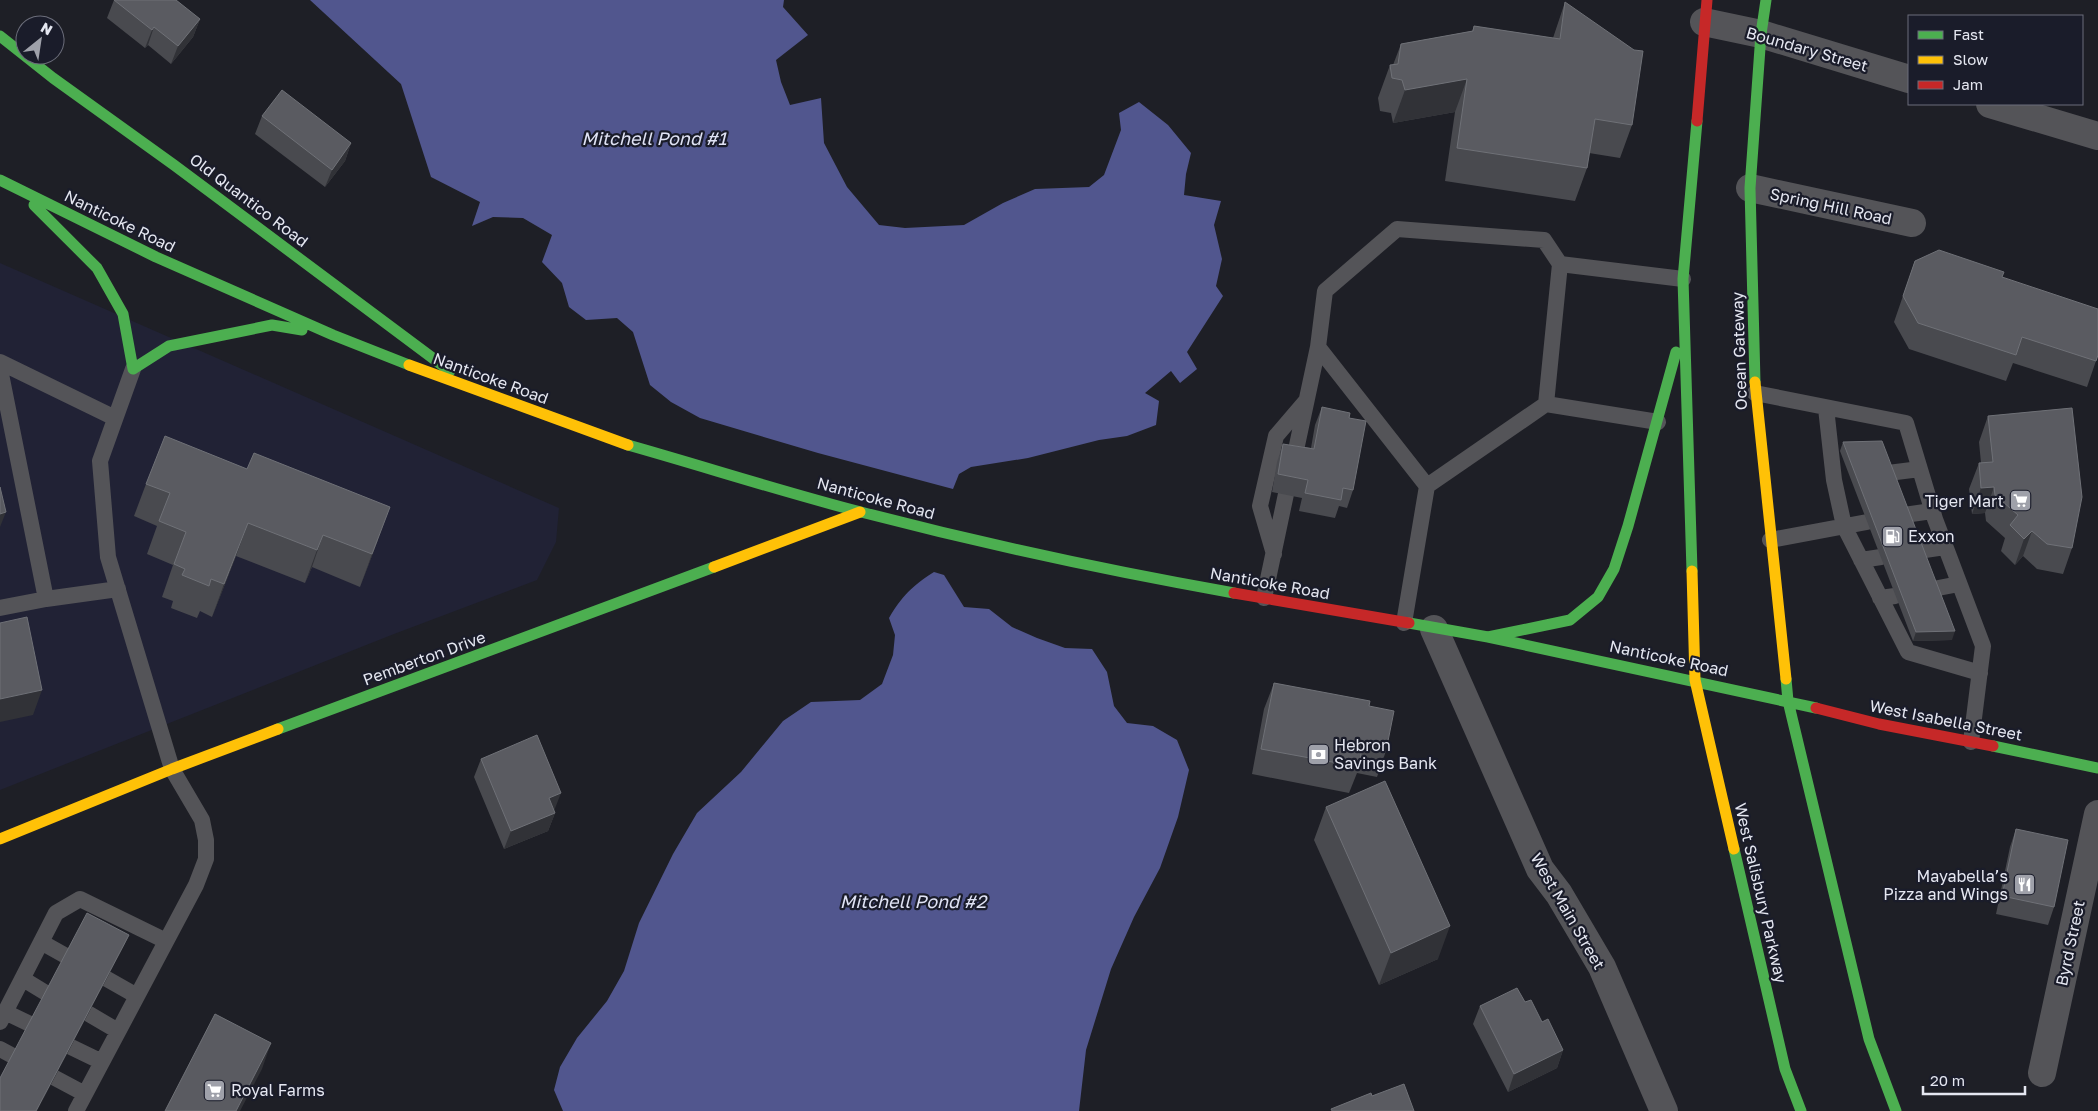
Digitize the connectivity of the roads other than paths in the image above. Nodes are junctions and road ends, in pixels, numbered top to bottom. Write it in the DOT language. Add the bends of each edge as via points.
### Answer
graph roads {
  1 [pos="1766,0"];
  2 [pos="1706,11"];
  3 [pos="1761,34"];
  4 [pos="0,36"];
  5 [pos="1908,79"];
  6 [pos="1993,105"];
  7 [pos="2098,136"];
  8 [pos="0,180"];
  9 [pos="1750,188"];
  10 [pos="18,190"];
  11 [pos="1912,223"];
  12 [pos="1560,264"];
  13 [pos="1682,279"];
  14 [pos="1684,319"];
  15 [pos="333,335"];
  16 [pos="1318,346"];
  17 [pos="0,362"];
  18 [pos="0,369"];
  19 [pos="133,369"];
  20 [pos="477,391"];
  21 [pos="1755,393"];
  22 [pos="1307,399"];
  23 [pos="1546,404"];
  24 [pos="1826,408"];
  25 [pos="115,418"];
  26 [pos="1658,422"];
  27 [pos="1293,464"];
  28 [pos="1920,469"];
  29 [pos="1888,473"];
  30 [pos="1427,486"];
  31 [pos="1286,494"];
  32 [pos="1932,511"];
  33 [pos="860,512"];
  34 [pos="1904,515"];
  35 [pos="1867,522"];
  36 [pos="1844,526"];
  37 [pos="1770,540"];
  38 [pos="1945,547"];
  39 [pos="1918,551"];
  40 [pos="1274,554"];
  41 [pos="1881,557"];
  42 [pos="1861,560"];
  43 [pos="1959,584"];
  44 [pos="118,589"];
  45 [pos="1933,589"];
  46 [pos="1264,598"];
  47 [pos="46,599"];
  48 [pos="0,608"];
  49 [pos="1404,623"];
  50 [pos="1434,629"];
  51 [pos="1488,637"];
  52 [pos="1980,673"];
  53 [pos="1695,680"];
  54 [pos="1788,701"];
  55 [pos="1971,742"];
  56 [pos="2098,768"];
  57 [pos="172,769"];
  58 [pos="2098,814"];
  59 [pos="0,839"];
  60 [pos="166,941"];
  61 [pos="41,942"];
  62 [pos="66,956"];
  63 [pos="23,979"];
  64 [pos="107,979"];
  65 [pos="46,992"];
  66 [pos="137,996"];
  67 [pos="89,1014"];
  68 [pos="2,1017"];
  69 [pos="30,1024"];
  70 [pos="118,1031"];
  71 [pos="71,1047"];
  72 [pos="102,1062"];
  73 [pos="2042,1073"];
  74 [pos="55,1078"];
  75 [pos="85,1094"];
  76 [pos="76,1111"];
  77 [pos="1664,1111"];
  78 [pos="1801,1111"];
  79 [pos="1896,1111"];
  1 -- 3 [label="main road, Ocean Gateway"];
  2 -- 3 [label="street, Boundary Street"];
  2 -- 13 [label="main road"];
  3 -- 5 [label="street, Boundary Street"];
  3 -- 9 [label="main road, Ocean Gateway"];
  4 -- 20 [label="main road, Old Quantico Road"];
  6 -- 7 [label="street"];
  8 -- 10 [label="main road, Nanticoke Road"];
  9 -- 11 [label="street, Spring Hill Road"];
  9 -- 21 [label="main road, Ocean Gateway"];
  10 -- 15 [label="main road, Nanticoke Road" via="156,257"];
  10 -- 19 [label="main road" via="97,268 124,314"];
  12 -- 13 [label="lane"];
  12 -- 16 [label="lane" via="1544,240 1397,229 1325,291"];
  12 -- 23 [label="lane"];
  13 -- 14 [label="main road"];
  14 -- 26 [label="main road"];
  14 -- 53 [label="main road"];
  15 -- 19 [label="main road" via="272,326 217,335 169,346"];
  15 -- 20 [label="main road, Nanticoke Road"];
  16 -- 22 [label="lane"];
  16 -- 30 [label="lane"];
  17 -- 25 [label="lane"];
  18 -- 47 [label="lane"];
  19 -- 25 [label="lane"];
  20 -- 33 [label="main road, Nanticoke Road" via="616,441"];
  21 -- 24 [label="lane"];
  21 -- 37 [label="main road, Ocean Gateway"];
  22 -- 27 [label="lane"];
  22 -- 40 [label="lane" via="1276,436 1260,506"];
  23 -- 26 [label="lane"];
  23 -- 30 [label="lane"];
  24 -- 28 [label="lane" via="1906,423"];
  24 -- 36 [label="lane" via="1842,479"];
  25 -- 44 [label="lane" via="100,461 108,557"];
  26 -- 51 [label="main road" via="1614,568 1598,597 1570,620"];
  28 -- 29 [label="lane"];
  28 -- 32 [label="lane"];
  30 -- 49 [label="lane"];
  31 -- 40 [label="lane"];
  32 -- 34 [label="lane"];
  32 -- 38 [label="lane"];
  33 -- 46 [label="main road, Nanticoke Road" via="1152,578"];
  33 -- 57 [label="main road, Pemberton Drive"];
  35 -- 36 [label="lane"];
  36 -- 37 [label="lane"];
  36 -- 42 [label="lane"];
  37 -- 54 [label="main road, Ocean Gateway"];
  38 -- 39 [label="lane"];
  38 -- 43 [label="lane"];
  40 -- 46 [label="lane"];
  41 -- 42 [label="lane"];
  42 -- 52 [label="lane" via="1888,597 1908,652"];
  43 -- 45 [label="lane"];
  43 -- 52 [label="lane" via="1983,646"];
  44 -- 47 [label="lane"];
  44 -- 57 [label="lane"];
  46 -- 49 [label="main road, Nanticoke Road"];
  47 -- 48 [label="lane"];
  49 -- 50 [label="main road, Nanticoke Road"];
  50 -- 51 [label="main road, Nanticoke Road"];
  50 -- 77 [label="street, West Main Street" via="1540,869 1559,894 1602,967"];
  51 -- 53 [label="main road, Nanticoke Road"];
  52 -- 55 [label="lane"];
  53 -- 54 [label="main road, Nanticoke Road"];
  53 -- 78 [label="main road, West Salisbury Parkway" via="1785,1069"];
  54 -- 55 [label="main road, West Isabella Street"];
  54 -- 79 [label="main road" via="1869,1039"];
  55 -- 56 [label="main road, West Isabella Street"];
  57 -- 59 [label="main road, Pemberton Drive"];
  57 -- 60 [label="lane" via="202,820 206,859"];
  58 -- 73 [label="street, Byrd Street"];
  60 -- 61 [label="lane" via="80,899 56,913"];
  60 -- 66 [label="lane"];
  61 -- 62 [label="lane"];
  61 -- 63 [label="lane"];
  63 -- 65 [label="lane"];
  63 -- 68 [label="lane"];
  64 -- 66 [label="lane"];
  66 -- 70 [label="lane"];
  67 -- 70 [label="lane"];
  68 -- 69 [label="lane"];
  70 -- 72 [label="lane"];
  71 -- 72 [label="lane"];
  72 -- 75 [label="lane"];
  74 -- 75 [label="lane"];
  75 -- 76 [label="lane"];
}
